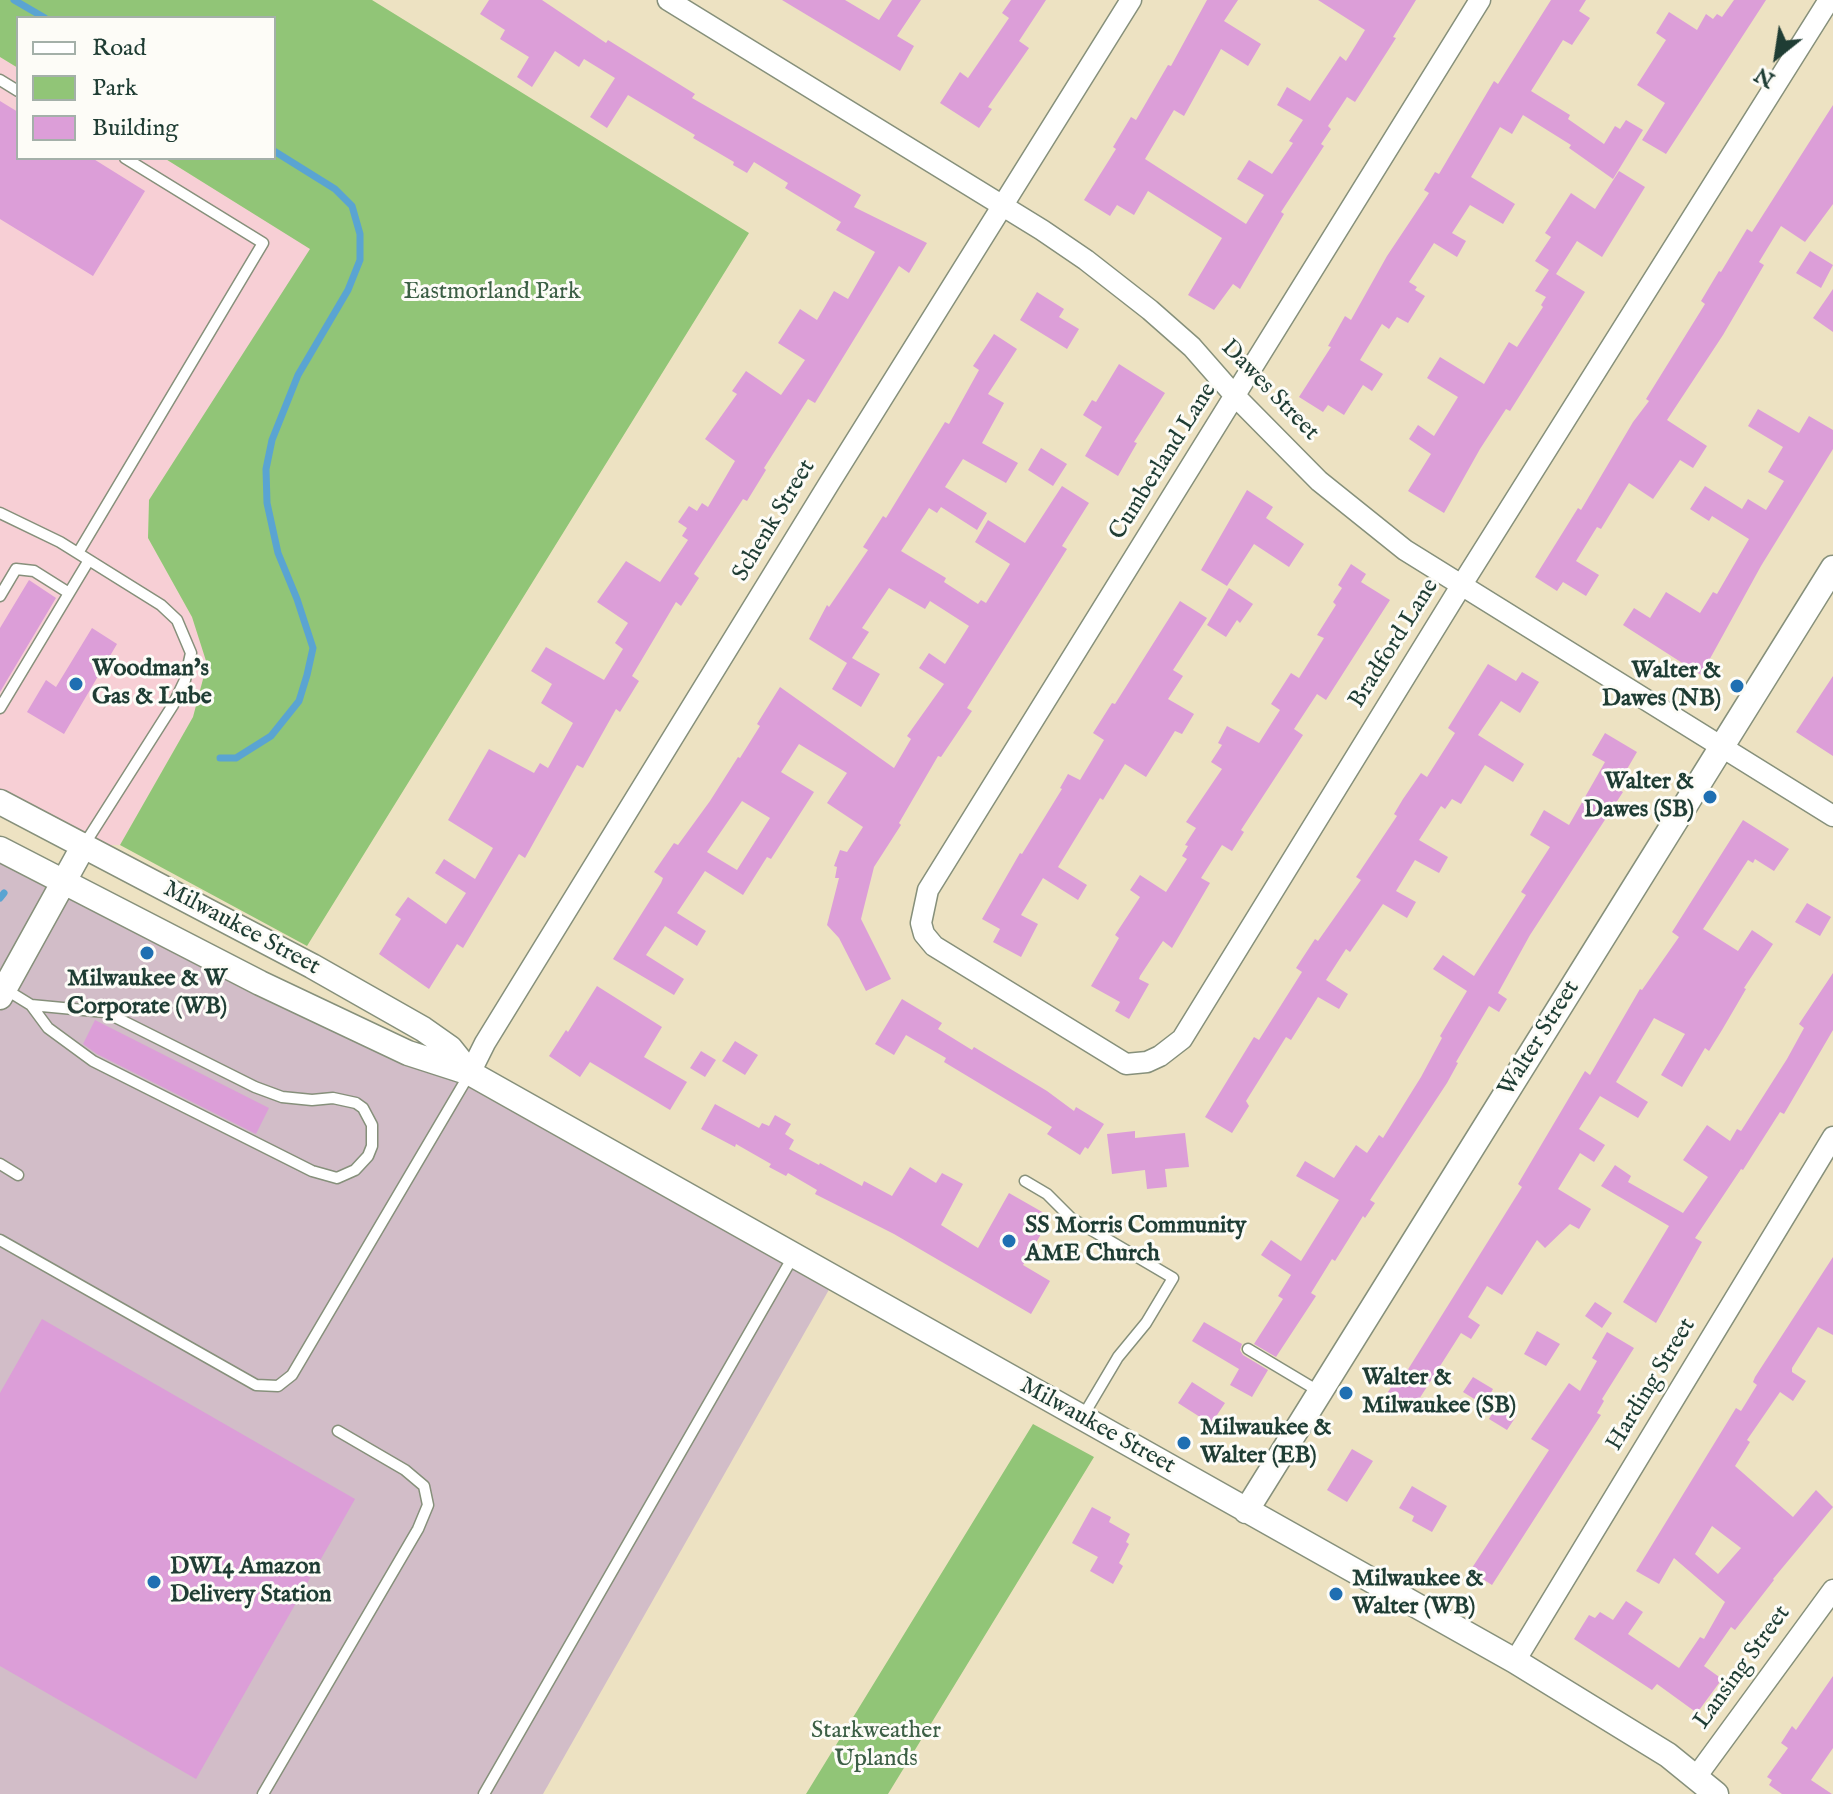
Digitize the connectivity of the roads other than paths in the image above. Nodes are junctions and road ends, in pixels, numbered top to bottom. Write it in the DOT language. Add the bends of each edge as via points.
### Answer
graph roads {
  1 [pos="668,0"];
  2 [pos="1131,0"];
  3 [pos="1480,0"];
  4 [pos="1829,0"];
  5 [pos="128,160"];
  6 [pos="1002,206"];
  7 [pos="1235,396"];
  8 [pos="0,513"];
  9 [pos="78,553"];
  10 [pos="89,560"];
  11 [pos="1833,568"];
  12 [pos="1461,586"];
  13 [pos="69,593"];
  14 [pos="0,596"];
  15 [pos="0,708"];
  16 [pos="1723,747"];
  17 [pos="0,802"];
  18 [pos="1833,816"];
  19 [pos="84,845"];
  20 [pos="0,849"];
  21 [pos="63,883"];
  22 [pos="922,911"];
  23 [pos="2,993"];
  24 [pos="31,1005"];
  25 [pos="470,1073"];
  26 [pos="1830,1144"];
  27 [pos="0,1164"];
  28 [pos="18,1175"];
  29 [pos="1025,1181"];
  30 [pos="0,1240"];
  31 [pos="794,1255"];
  32 [pos="1248,1349"];
  33 [pos="1320,1392"];
  34 [pos="1082,1418"];
  35 [pos="338,1431"];
  36 [pos="1246,1511"];
  37 [pos="1833,1590"];
  38 [pos="1515,1661"];
  39 [pos="1696,1777"];
  40 [pos="263,1794"];
  41 [pos="484,1794"];
  42 [pos="1716,1794"];
  1 -- 6 [label="street, Dawes Street"];
  2 -- 6 [label="street, Schenk Street"];
  3 -- 7 [label="street, Cumberland Lane"];
  4 -- 12 [label="street, Bradford Lane"];
  5 -- 9 [label="lane" via="263,243"];
  6 -- 7 [label="street, Dawes Street" via="1086,260 1150,310"];
  6 -- 25 [label="street, Schenk Street"];
  7 -- 12 [label="street, Dawes Street" via="1319,481 1405,550"];
  7 -- 22 [label="street, Cumberland Lane" via="928,890"];
  8 -- 9 [label="lane"];
  9 -- 10 [label="lane"];
  10 -- 13 [label="lane"];
  10 -- 19 [label="lane" via="161,605 177,620 191,653 173,705"];
  11 -- 16 [label="street, Walter Street"];
  12 -- 16 [label="street, Dawes Street"];
  12 -- 22 [label="street, Bradford Lane" via="1182,1039 1160,1056 1126,1064 1005,991 934,946 924,934"];
  13 -- 14 [label="lane" via="34,571 16,569"];
  13 -- 15 [label="lane"];
  16 -- 18 [label="street, Dawes Street"];
  16 -- 33 [label="street, Walter Street"];
  17 -- 19 [label="street, Milwaukee Street"];
  19 -- 21 [label="street"];
  19 -- 25 [label="street, Milwaukee Street" via="423,1029 450,1048"];
  20 -- 21 [label="street, Milwaukee Street"];
  21 -- 23 [label="street"];
  21 -- 25 [label="street, Milwaukee Street" via="408,1053"];
  23 -- 24 [label="lane"];
  24 -- 24 [label="lane" via="105,1012 282,1097 356,1103 372,1125 368,1156 337,1178 312,1171 93,1061 48,1028"];
  25 -- 30 [label="lane" via="292,1375 278,1386 256,1385"];
  25 -- 31 [label="street, Milwaukee Street"];
  26 -- 38 [label="street, Harding Street"];
  27 -- 28 [label="lane"];
  29 -- 34 [label="lane" via="1071,1218 1173,1278"];
  31 -- 34 [label="street, Milwaukee Street"];
  31 -- 41 [label="lane"];
  32 -- 33 [label="lane"];
  33 -- 36 [label="street, Walter Street"];
  34 -- 36 [label="street, Milwaukee Street"];
  35 -- 40 [label="lane" via="405,1470 424,1486 428,1505"];
  36 -- 38 [label="street, Milwaukee Street"];
  37 -- 39 [label="street, Lansing Street"];
  38 -- 39 [label="street, Milwaukee Street"];
  39 -- 42 [label="street, Milwaukee Street"];
}
